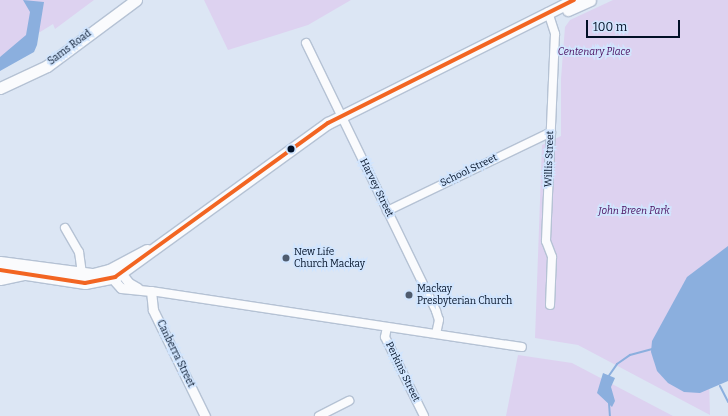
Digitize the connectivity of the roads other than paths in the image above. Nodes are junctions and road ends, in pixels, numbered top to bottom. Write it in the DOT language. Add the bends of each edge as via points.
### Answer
graph roads {
  1 [pos="136,0"];
  2 [pos="574,0"];
  3 [pos="590,0"];
  4 [pos="550,15"];
  5 [pos="306,43"];
  6 [pos="0,88"];
  7 [pos="341,116"];
  8 [pos="551,132"];
  9 [pos="387,211"];
  10 [pos="65,228"];
  11 [pos="0,262"];
  12 [pos="0,270"];
  13 [pos="117,273"];
  14 [pos="28,274"];
  15 [pos="92,276"];
  16 [pos="0,280"];
  17 [pos="151,291"];
  18 [pos="550,305"];
  19 [pos="387,327"];
  20 [pos="436,334"];
  21 [pos="522,347"];
  22 [pos="349,401"];
  23 [pos="205,416"];
  24 [pos="319,416"];
  25 [pos="424,416"];
  1 -- 6 [label="main road, Sams Road" via="47,66"];
  2 -- 4 [label="main road"];
  3 -- 4 [label="main road"];
  4 -- 7 [label="main road" via="504,40"];
  4 -- 8 [label="street, Willis Street" via="555,34"];
  5 -- 7 [label="street, Harvey Street"];
  7 -- 9 [label="street, Harvey Street"];
  7 -- 13 [label="main road"];
  8 -- 9 [label="street, School Street"];
  8 -- 18 [label="street, Willis Street" via="547,231 547,244 552,257"];
  9 -- 20 [label="street, Harvey Street" via="436,311"];
  10 -- 15 [label="street"];
  11 -- 15 [label="main road"];
  12 -- 14 [label="main road"];
  13 -- 15 [label="main road"];
  13 -- 15 [label="main road"];
  13 -- 17 [label="street" via="130,284"];
  14 -- 15 [label="main road"];
  14 -- 16 [label="street"];
  17 -- 19 [label="street"];
  17 -- 23 [label="street, Canberra Street" via="153,310"];
  19 -- 20 [label="street"];
  19 -- 25 [label="street, Perkins Street" via="385,337"];
  20 -- 21 [label="street"];
  22 -- 24 [label="street"];
}
